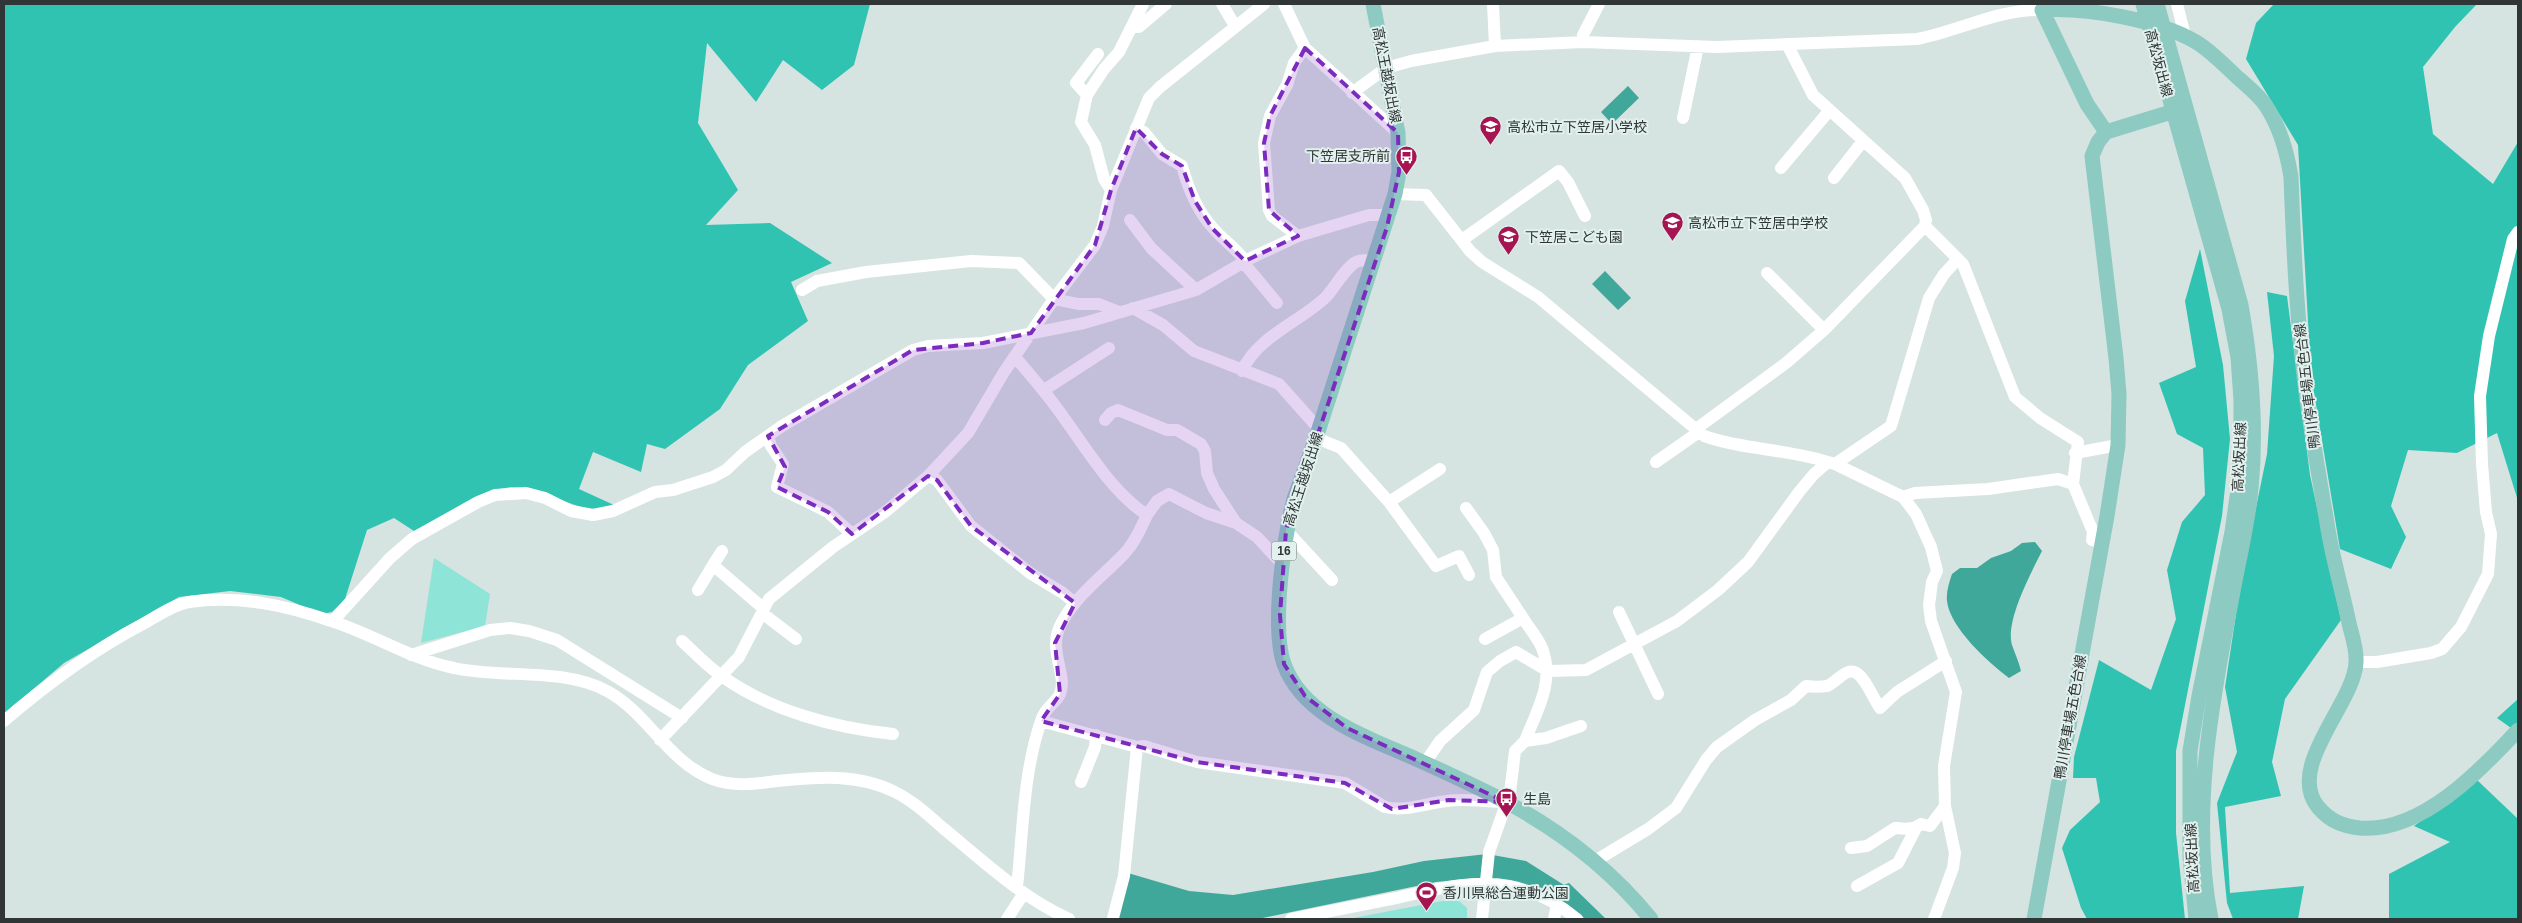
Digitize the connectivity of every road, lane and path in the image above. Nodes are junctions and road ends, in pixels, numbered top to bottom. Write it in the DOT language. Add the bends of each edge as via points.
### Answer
graph roads {
  1 [pos="1143,4"];
  2 [pos="1166,4"];
  3 [pos="1222,4"];
  4 [pos="1264,4"];
  5 [pos="1373,4"];
  6 [pos="1492,4"];
  7 [pos="1599,4"];
  8 [pos="2143,4"];
  9 [pos="2157,4"];
  10 [pos="2177,4"];
  11 [pos="1289,5"];
  12 [pos="1998,10"];
  13 [pos="2042,10"];
  14 [pos="1132,26"];
  15 [pos="1235,26"];
  16 [pos="2182,35"];
  17 [pos="1583,42"];
  18 [pos="1787,44"];
  19 [pos="1495,46"];
  20 [pos="1698,46"];
  21 [pos="1305,48"];
  22 [pos="1098,54"];
  23 [pos="1386,68"];
  24 [pos="1352,94"];
  25 [pos="1087,96"];
  26 [pos="2180,109"];
  27 [pos="1829,111"];
  28 [pos="1684,118"];
  29 [pos="1136,128"];
  30 [pos="2106,132"];
  31 [pos="1398,133"];
  32 [pos="1863,141"];
  33 [pos="1781,168"];
  34 [pos="1834,178"];
  35 [pos="1111,190"];
  36 [pos="1395,194"];
  37 [pos="1390,215"];
  38 [pos="1585,216"];
  39 [pos="1130,220"];
  40 [pos="1925,226"];
  41 [pos="2518,232"];
  42 [pos="1298,236"];
  43 [pos="1462,240"];
  44 [pos="1958,259"];
  45 [pos="1375,261"];
  46 [pos="1244,262"];
  47 [pos="1767,272"];
  48 [pos="802,290"];
  49 [pos="1196,290"];
  50 [pos="1054,299"];
  51 [pos="1277,303"];
  52 [pos="1133,308"];
  53 [pos="1119,312"];
  54 [pos="1824,330"];
  55 [pos="1031,334"];
  56 [pos="1109,348"];
  57 [pos="1016,357"];
  58 [pos="1242,370"];
  59 [pos="1044,390"];
  60 [pos="1105,420"];
  61 [pos="1698,430"];
  62 [pos="1318,434"];
  63 [pos="768,436"];
  64 [pos="2118,445"];
  65 [pos="2075,453"];
  66 [pos="1656,462"];
  67 [pos="1831,463"];
  68 [pos="1440,468"];
  69 [pos="928,476"];
  70 [pos="2073,484"];
  71 [pos="1903,497"];
  72 [pos="1389,502"];
  73 [pos="1466,508"];
  74 [pos="1147,515"];
  75 [pos="1236,523"];
  76 [pos="1286,530"];
  77 [pos="852,534"];
  78 [pos="2102,542"];
  79 [pos="722,551"];
  80 [pos="712,565"];
  81 [pos="1283,565"];
  82 [pos="1468,575"];
  83 [pos="1332,580"];
  84 [pos="698,590"];
  85 [pos="1075,603"];
  86 [pos="763,611"];
  87 [pos="1619,612"];
  88 [pos="1523,618"];
  89 [pos="333,621"];
  90 [pos="796,639"];
  91 [pos="1485,639"];
  92 [pos="682,641"];
  93 [pos="1634,646"];
  94 [pos="411,655"];
  95 [pos="1946,661"];
  96 [pos="2356,662"];
  97 [pos="1548,671"];
  98 [pos="721,676"];
  99 [pos="1658,694"];
  100 [pos="682,718"];
  101 [pos="1042,721"];
  102 [pos="4,722"];
  103 [pos="1581,726"];
  104 [pos="2518,730"];
  105 [pos="893,734"];
  106 [pos="1096,735"];
  107 [pos="660,740"];
  108 [pos="1525,741"];
  109 [pos="1137,747"];
  110 [pos="1425,763"];
  111 [pos="1081,782"];
  112 [pos="1506,802"];
  113 [pos="1945,806"];
  114 [pos="1916,828"];
  115 [pos="1851,848"];
  116 [pos="1595,861"];
  117 [pos="1487,882"];
  118 [pos="1857,886"];
  119 [pos="1024,893"];
  120 [pos="1557,904"];
  121 [pos="1114,918"];
  122 [pos="1007,919"];
  123 [pos="1069,919"];
  124 [pos="1291,919"];
  125 [pos="1482,919"];
  126 [pos="1554,919"];
  127 [pos="1577,919"];
  128 [pos="1651,919"];
  129 [pos="1934,919"];
  130 [pos="2034,919"];
  131 [pos="2196,919"];
  132 [pos="2211,919"];
  1 -- 14 [label="street"];
  2 -- 14 [label="street" via="1139,27"];
  3 -- 15 [label="street"];
  4 -- 15 [label="street"];
  5 -- 23 [label="main road, 高松王越坂出線 / 16"];
  6 -- 19 [label="street"];
  7 -- 17 [label="street" via="1583,35"];
  8 -- 26 [label="main road, 高松坂出線"];
  9 -- 26 [label="main road, 高松坂出線"];
  10 -- 16 [label="street"];
  11 -- 21 [label="street"];
  12 -- 13 [label="street"];
  12 -- 18 [label="street" via="1947,33 1917,39"];
  13 -- 16 [label="main road, 鴨川停車場五色台線" via="2066,10 2134,20"];
  13 -- 30 [label="main road" via="2087,104"];
  14 -- 25 [label="street" via="1119,52"];
  15 -- 29 [label="street" via="1160,87 1144,108"];
  16 -- 96 [label="main road, 鴨川停車場五色台線" via="2214,55 2266,105 2287,154 2301,346 2310,420 2330,544"];
  17 -- 19 [label="street"];
  17 -- 20 [label="street"];
  18 -- 20 [label="street"];
  18 -- 27 [label="street" via="1813,95"];
  19 -- 23 [label="street"];
  20 -- 28 [label="street"];
  21 -- 24 [label="street"];
  21 -- 42 [label="street" via="1294,63 1287,85 1270,116 1264,143 1269,210"];
  22 -- 25 [label="street" via="1076,83"];
  23 -- 24 [label="street"];
  23 -- 31 [label="main road, 高松王越坂出線 / 16"];
  24 -- 31 [label="street"];
  25 -- 35 [label="street" via="1081,122 1095,145 1104,178"];
  26 -- 30 [label="main road"];
  26 -- 131 [label="main road, 高松坂出線" via="2229,309 2238,357 2241,400 2238,490 2190,751 2190,856"];
  26 -- 132 [label="main road, 高松坂出線" via="2241,306 2254,400 2251,492 2213,695 2203,801"];
  27 -- 32 [label="street"];
  27 -- 33 [label="street"];
  29 -- 35 [label="street"];
  29 -- 46 [label="street" via="1144,132 1162,154 1182,166 1195,201 1212,228"];
  30 -- 64 [label="main road, 鴨川停車場五色台線" via="2094,148 2092,162 2116,358"];
  31 -- 36 [label="main road, 高松王越坂出線 / 16" via="1399,172"];
  32 -- 34 [label="street"];
  32 -- 40 [label="street" via="1905,178 1923,210"];
  35 -- 50 [label="street" via="1104,226 1095,245"];
  36 -- 37 [label="main road, 高松王越坂出線 / 16"];
  36 -- 43 [label="street" via="1426,195"];
  37 -- 42 [label="street" via="1369,215"];
  37 -- 45 [label="main road, 高松王越坂出線 / 16"];
  38 -- 43 [label="street" via="1559,171"];
  39 -- 49 [label="street" via="1151,248"];
  40 -- 44 [label="street"];
  40 -- 54 [label="street"];
  41 -- 96 [label="street" via="2510,248 2488,336 2480,396 2482,464 2491,534 2488,574 2462,627 2442,649 2376,662"];
  42 -- 46 [label="street"];
  43 -- 61 [label="street" via="1482,262 1538,297"];
  44 -- 65 [label="street" via="2015,397 2040,418 2078,442"];
  44 -- 67 [label="street" via="1929,298 1891,426"];
  45 -- 58 [label="street" via="1364,260 1354,264 1325,298 1292,320 1248,357"];
  45 -- 62 [label="main road, 高松王越坂出線 / 16"];
  46 -- 49 [label="street"];
  46 -- 51 [label="street"];
  47 -- 54 [label="street"];
  48 -- 50 [label="street" via="817,281 866,272 971,261 1013,262 1019,263"];
  49 -- 52 [label="street"];
  50 -- 53 [label="street" via="1099,304"];
  50 -- 55 [label="street"];
  52 -- 53 [label="street"];
  52 -- 58 [label="street" via="1163,325 1194,351"];
  53 -- 55 [label="street"];
  54 -- 61 [label="street"];
  55 -- 57 [label="street"];
  55 -- 63 [label="street" via="913,350"];
  56 -- 59 [label="street"];
  57 -- 59 [label="street"];
  57 -- 69 [label="street" via="968,433"];
  58 -- 62 [label="street" via="1279,384"];
  59 -- 74 [label="street" via="1098,466"];
  60 -- 75 [label="street" via="1118,410 1167,430 1177,430 1201,444 1207,473"];
  61 -- 66 [label="street"];
  61 -- 67 [label="street" via="1721,442 1798,454"];
  62 -- 72 [label="street" via="1341,448"];
  62 -- 76 [label="main road, 高松王越坂出線 / 16"];
  63 -- 77 [label="street" via="783,464 777,487 828,512"];
  63 -- 89 [label="street" via="713,477 673,490 655,492 613,511 594,515 571,511 526,493 495,495 478,502 412,539 390,558"];
  64 -- 65 [label="street"];
  64 -- 78 [label="main road, 鴨川停車場五色台線"];
  65 -- 70 [label="street"];
  67 -- 71 [label="street"];
  67 -- 93 [label="street" via="1814,474 1743,566 1689,612"];
  68 -- 72 [label="street"];
  69 -- 77 [label="street" via="885,512"];
  69 -- 85 [label="street" via="937,480 971,526 1030,573 1064,592"];
  70 -- 71 [label="street" via="2058,479 1988,489 1915,493"];
  70 -- 78 [label="street" via="2093,532 2092,540"];
  71 -- 95 [label="street" via="1924,528 1931,547 1937,571 1928,605"];
  72 -- 82 [label="street" via="1436,566 1459,556"];
  73 -- 88 [label="street" via="1493,550 1496,577"];
  74 -- 75 [label="street" via="1157,501 1169,494 1206,513"];
  74 -- 85 [label="street" via="1125,553"];
  75 -- 81 [label="street" via="1257,537"];
  76 -- 81 [label="main road, 高松王越坂出線 / 16"];
  76 -- 83 [label="street"];
  77 -- 86 [label="street" via="769,600"];
  78 -- 130 [label="main road, 鴨川停車場五色台線"];
  79 -- 80 [label="street"];
  80 -- 84 [label="street"];
  80 -- 86 [label="street"];
  81 -- 110 [label="main road, 高松王越坂出線 / 16" via="1280,644 1284,664 1293,681 1323,712 1347,728"];
  85 -- 101 [label="street" via="1060,626 1055,643 1060,694 1047,708"];
  86 -- 90 [label="street"];
  86 -- 98 [label="street" via="739,657"];
  87 -- 93 [label="street"];
  88 -- 91 [label="street"];
  88 -- 97 [label="street" via="1542,648"];
  89 -- 94 [label="street"];
  89 -- 102 [label="street" via="236,599 186,603 103,645 66,669"];
  92 -- 98 [label="street"];
  93 -- 97 [label="street" via="1586,670"];
  93 -- 99 [label="street"];
  94 -- 100 [label="street" via="490,630 510,628 529,631 557,640"];
  94 -- 107 [label="street" via="479,673 555,677 592,684 609,691 626,704"];
  95 -- 113 [label="street" via="1956,692 1944,766"];
  95 -- 116 [label="street" via="1897,692 1880,708 1857,673 1851,671 1826,686 1806,686 1791,700 1716,747 1676,808"];
  96 -- 104 [label="main road, 鴨川停車場五色台線" via="2354,674 2318,749 2310,775 2312,799 2339,824 2382,828 2403,822 2470,778"];
  97 -- 108 [label="street" via="1543,700"];
  97 -- 110 [label="street" via="1516,652 1494,665 1487,672 1474,710 1440,741"];
  98 -- 100 [label="street"];
  98 -- 105 [label="street" via="764,701 816,720"];
  100 -- 107 [label="street"];
  101 -- 106 [label="street"];
  101 -- 119 [label="street" via="1028,781"];
  103 -- 108 [label="street" via="1546,738"];
  106 -- 109 [label="street"];
  106 -- 111 [label="street" via="1095,747"];
  107 -- 119 [label="street" via="682,762 722,782 753,784 836,777 878,784 913,803"];
  108 -- 112 [label="street" via="1515,751"];
  109 -- 112 [label="street" via="1144,746 1197,762 1345,783 1392,809 1409,809 1449,800"];
  109 -- 121 [label="street" via="1124,876"];
  110 -- 112 [label="main road, 高松王越坂出線 / 16"];
  112 -- 116 [label="main road, 高松王越坂出線 / 16"];
  112 -- 117 [label="street" via="1489,853"];
  113 -- 114 [label="street" via="1930,826 1921,824"];
  113 -- 129 [label="street" via="1955,853 1953,868"];
  114 -- 115 [label="street" via="1895,828 1867,846"];
  114 -- 118 [label="street" via="1898,863"];
  116 -- 128 [label="main road, 高松王越坂出線 / 16"];
  117 -- 120 [label="street" via="1509,886"];
  117 -- 124 [label="street" via="1452,886"];
  117 -- 125 [label="street"];
  119 -- 122 [label="street"];
  119 -- 123 [label="street"];
  120 -- 126 [label="street"];
  120 -- 127 [label="street"];
}
